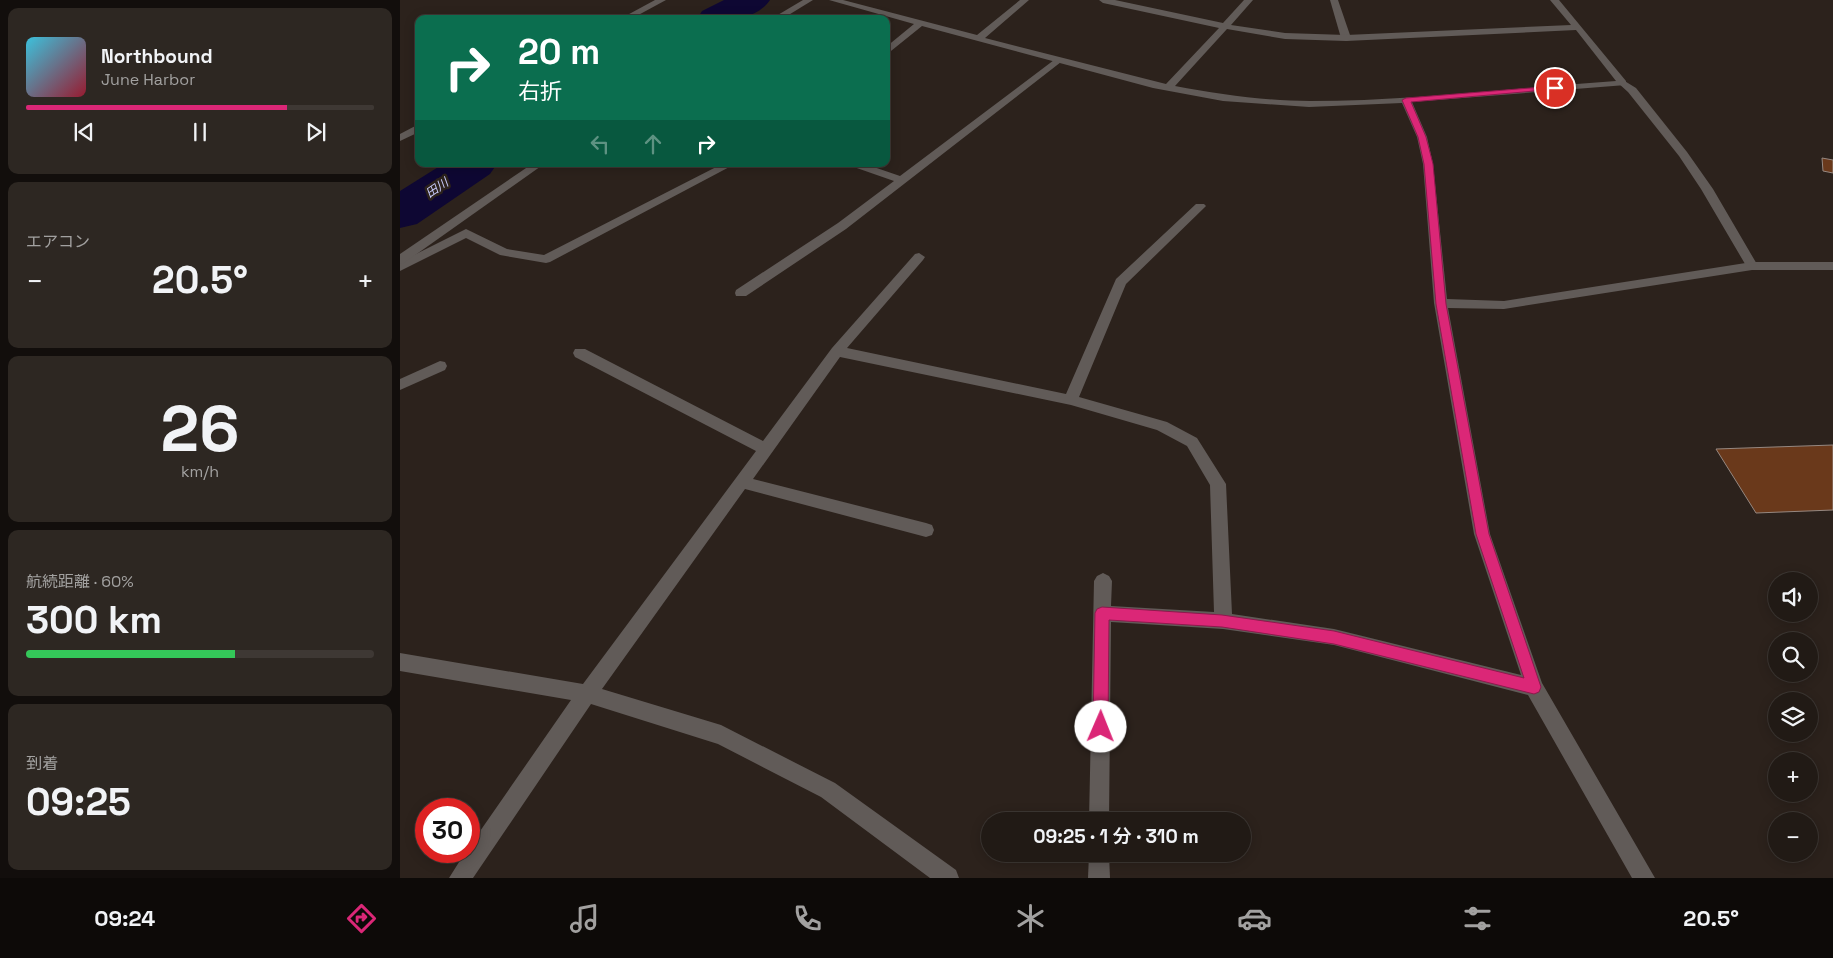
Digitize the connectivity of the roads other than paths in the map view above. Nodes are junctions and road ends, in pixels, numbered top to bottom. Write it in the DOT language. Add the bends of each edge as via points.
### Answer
graph roads {
  1 [pos="662,0"];
  2 [pos="809,0"];
  3 [pos="833,0"];
  4 [pos="1025,0"];
  5 [pos="1103,0"];
  6 [pos="1249,0"];
  7 [pos="1334,0"];
  8 [pos="1554,0"];
  9 [pos="1114,1"];
  10 [pos="632,15"];
  11 [pos="782,15"];
  12 [pos="887,15"];
  13 [pos="890,16"];
  14 [pos="920,24"];
  15 [pos="1224,26"];
  16 [pos="1578,27"];
  17 [pos="1346,38"];
  18 [pos="978,39"];
  19 [pos="890,49"];
  20 [pos="1058,60"];
  21 [pos="1623,83"];
  22 [pos="1168,88"];
  23 [pos="1406,100"];
  24 [pos="415,129"];
  25 [pos="400,138"];
  26 [pos="535,167"];
  27 [pos="724,167"];
  28 [pos="864,167"];
  29 [pos="902,180"];
  30 [pos="1200,206"];
  31 [pos="919,257"];
  32 [pos="400,260"];
  33 [pos="1752,266"];
  34 [pos="1833,266"];
  35 [pos="400,267"];
  36 [pos="741,293"];
  37 [pos="1441,304"];
  38 [pos="837,352"];
  39 [pos="580,354"];
  40 [pos="440,366"];
  41 [pos="400,385"];
  42 [pos="1071,400"];
  43 [pos="766,449"];
  44 [pos="741,482"];
  45 [pos="926,530"];
  46 [pos="1103,581"];
  47 [pos="1102,613"];
  48 [pos="1222,621"];
  49 [pos="400,662"];
  50 [pos="1534,687"];
  51 [pos="587,694"];
  52 [pos="1099,812"];
  53 [pos="1099,862"];
  54 [pos="460,878"];
  55 [pos="948,878"];
  56 [pos="1099,878"];
  57 [pos="1644,878"];
  1 -- 10 [label="street"];
  2 -- 11 [label="street"];
  3 -- 12 [label="street"];
  4 -- 18 [label="street"];
  5 -- 9 [label="street"];
  6 -- 15 [label="street"];
  7 -- 17 [label="street"];
  8 -- 16 [label="street"];
  9 -- 15 [label="street"];
  13 -- 14 [label="street"];
  14 -- 18 [label="street"];
  14 -- 19 [label="street"];
  15 -- 17 [label="street" via="1285,36"];
  15 -- 22 [label="street"];
  16 -- 17 [label="street"];
  16 -- 21 [label="street"];
  18 -- 20 [label="street"];
  20 -- 22 [label="street"];
  20 -- 29 [label="street"];
  21 -- 23 [label="street"];
  21 -- 33 [label="street" via="1683,154"];
  22 -- 23 [label="street" via="1223,98 1309,104"];
  23 -- 37 [label="street" via="1422,137 1428,164"];
  24 -- 25 [label="street"];
  26 -- 32 [label="street"];
  27 -- 35 [label="street" via="546,259 504,252 466,234"];
  28 -- 29 [label="street"];
  29 -- 36 [label="street" via="842,226"];
  30 -- 42 [label="street" via="1120,282"];
  31 -- 38 [label="street"];
  33 -- 34 [label="street"];
  33 -- 37 [label="street" via="1504,305"];
  37 -- 50 [label="street" via="1482,534"];
  38 -- 42 [label="street"];
  38 -- 43 [label="street"];
  39 -- 43 [label="street"];
  40 -- 41 [label="street"];
  42 -- 48 [label="street" via="1162,426 1192,442 1218,484"];
  43 -- 44 [label="street"];
  44 -- 45 [label="street"];
  44 -- 51 [label="street"];
  46 -- 47 [label="street"];
  47 -- 48 [label="street"];
  47 -- 52 [label="street"];
  48 -- 50 [label="street" via="1334,637"];
  49 -- 51 [label="street"];
  50 -- 57 [label="street"];
  51 -- 54 [label="street"];
  51 -- 55 [label="street" via="721,735 828,790"];
  53 -- 56 [label="street"];
}
